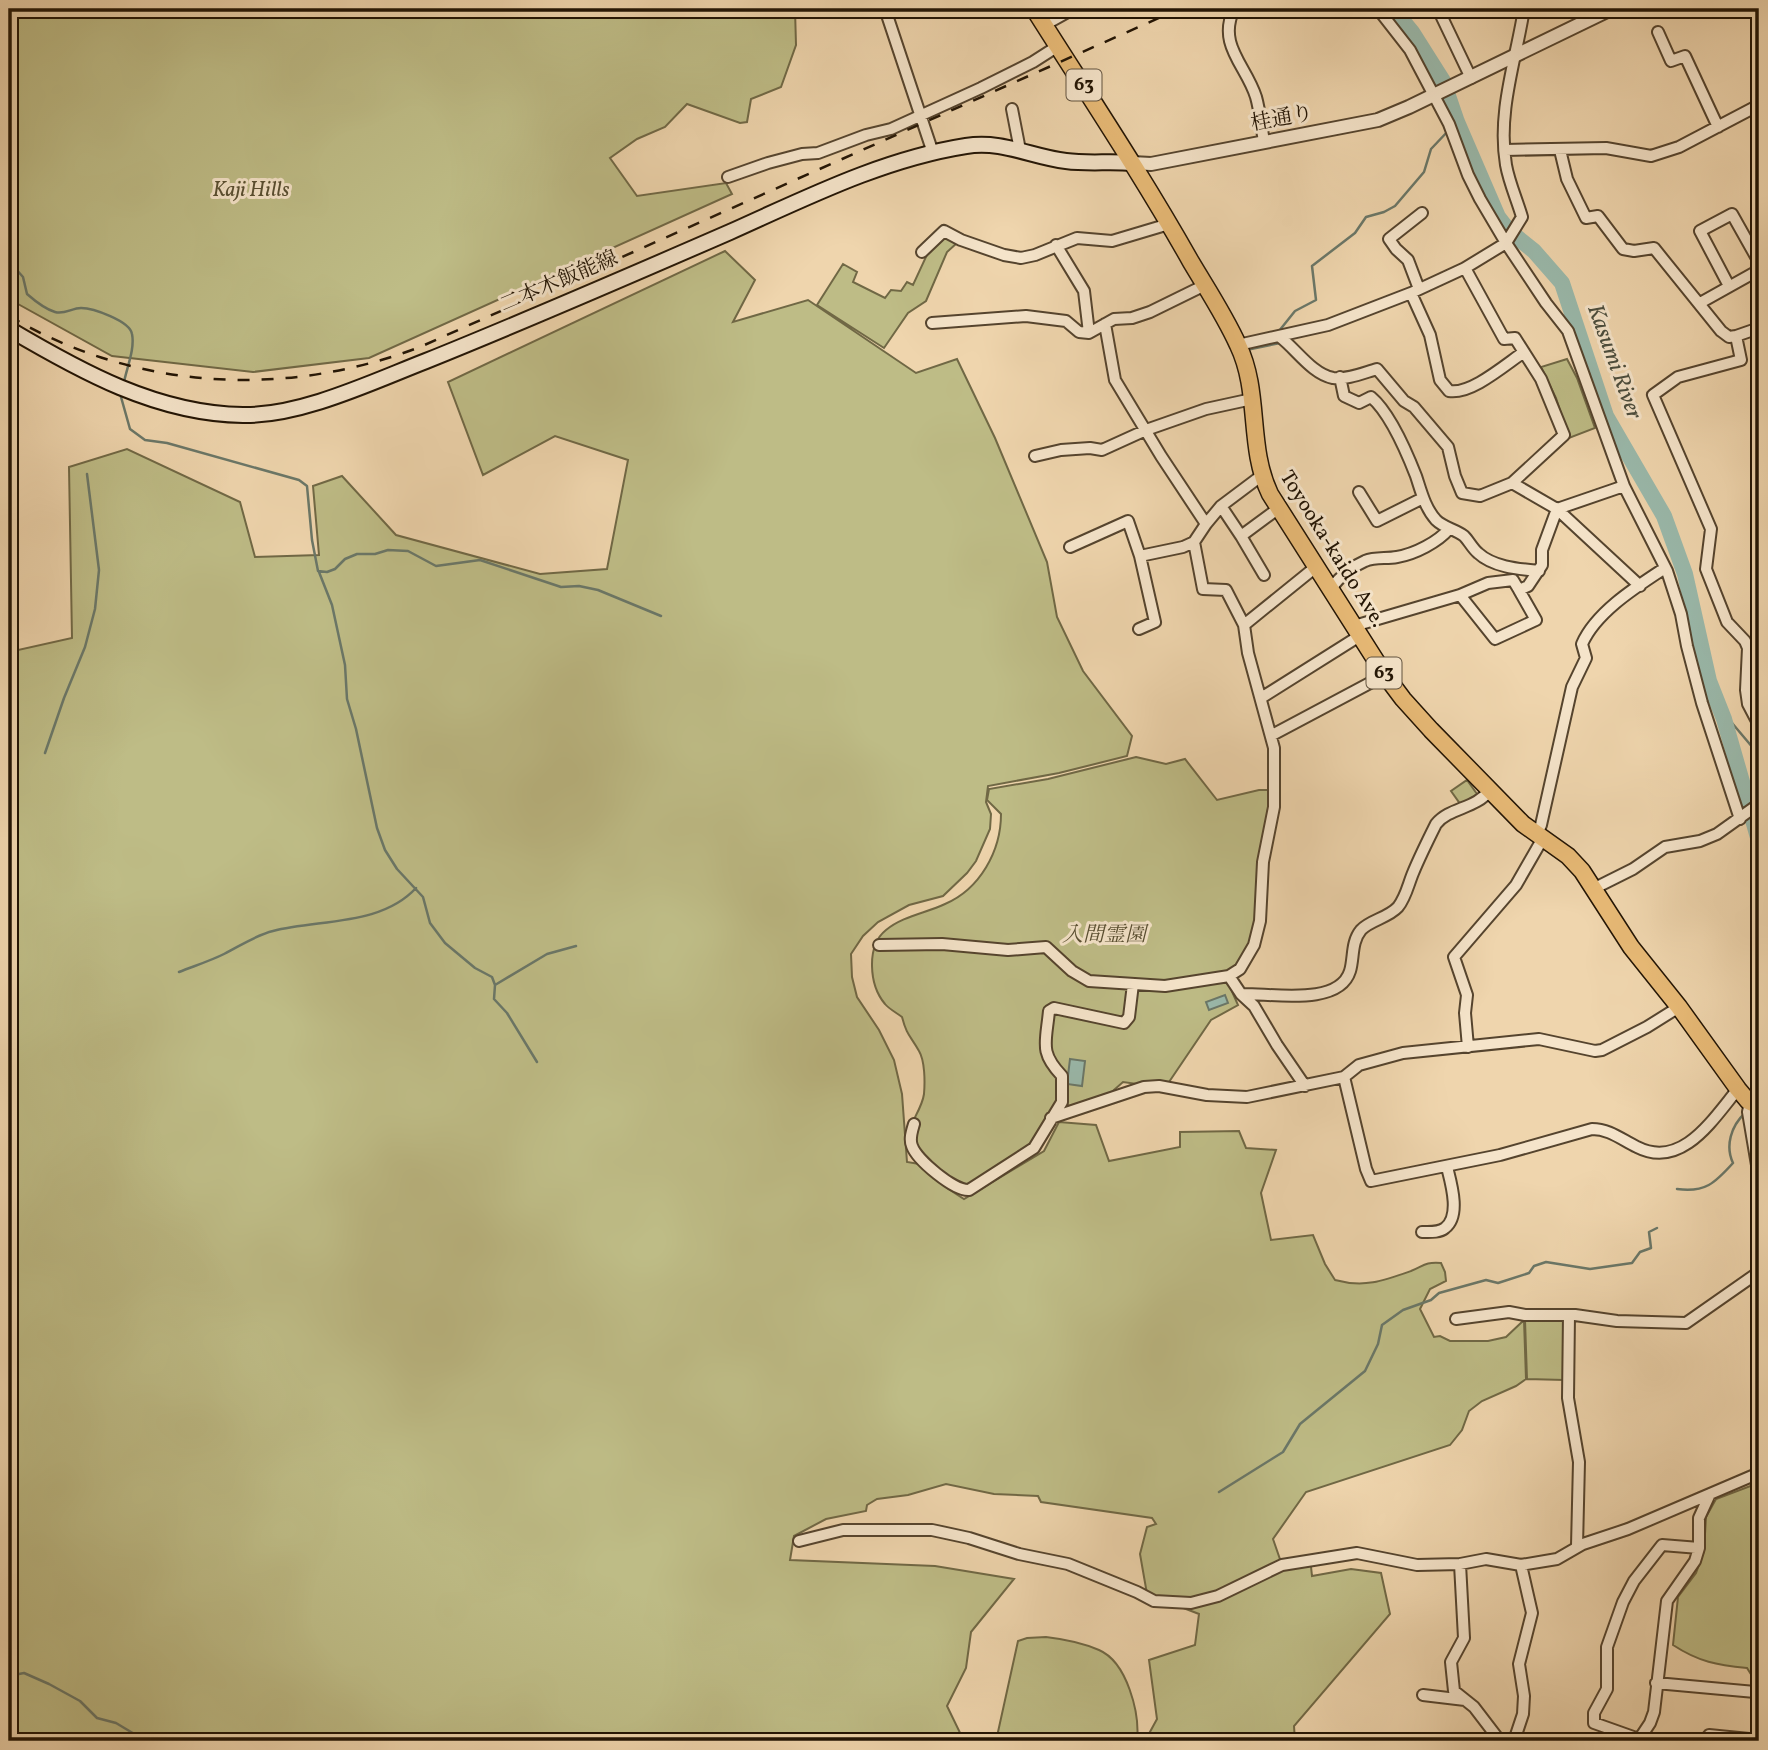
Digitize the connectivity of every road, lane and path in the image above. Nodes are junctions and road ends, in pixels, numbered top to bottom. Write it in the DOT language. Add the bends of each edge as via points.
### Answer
graph roads {
  1 [pos="887,9"];
  2 [pos="1034,9"];
  3 [pos="1071,9"];
  4 [pos="1234,9"];
  5 [pos="1378,9"];
  6 [pos="1438,9"];
  7 [pos="1524,9"];
  8 [pos="1611,9"];
  9 [pos="1044,24"];
  10 [pos="1658,32"];
  11 [pos="1058,46"];
  12 [pos="1516,55"];
  13 [pos="1471,78"];
  14 [pos="1434,95"];
  15 [pos="1759,105"];
  16 [pos="1012,109"];
  17 [pos="922,115"];
  18 [pos="1718,127"];
  19 [pos="1264,141"];
  20 [pos="1020,150"];
  21 [pos="1505,150"];
  22 [pos="1560,150"];
  23 [pos="933,153"];
  24 [pos="1132,163"];
  25 [pos="728,177"];
  26 [pos="1422,213"];
  27 [pos="1169,223"];
  28 [pos="1506,243"];
  29 [pos="1056,245"];
  30 [pos="922,253"];
  31 [pos="1759,262"];
  32 [pos="1465,268"];
  33 [pos="1759,270"];
  34 [pos="1205,285"];
  35 [pos="1729,286"];
  36 [pos="1415,291"];
  37 [pos="1700,303"];
  38 [pos="932,323"];
  39 [pos="1105,324"];
  40 [pos="1759,328"];
  41 [pos="9,329"];
  42 [pos="1089,333"];
  43 [pos="1736,336"];
  44 [pos="1280,337"];
  45 [pos="1238,345"];
  46 [pos="1524,352"];
  47 [pos="1340,377"];
  48 [pos="1252,399"];
  49 [pos="1146,430"];
  50 [pos="1035,456"];
  51 [pos="1261,476"];
  52 [pos="1512,483"];
  53 [pos="1624,486"];
  54 [pos="1359,492"];
  55 [pos="1423,498"];
  56 [pos="1222,506"];
  57 [pos="1279,508"];
  58 [pos="1557,509"];
  59 [pos="1206,524"];
  60 [pos="1449,528"];
  61 [pos="1241,536"];
  62 [pos="1194,542"];
  63 [pos="1070,547"];
  64 [pos="1140,556"];
  65 [pos="1317,566"];
  66 [pos="1665,568"];
  67 [pos="1539,570"];
  68 [pos="1264,575"];
  69 [pos="1640,586"];
  70 [pos="1331,588"];
  71 [pos="1519,590"];
  72 [pos="1460,595"];
  73 [pos="1244,625"];
  74 [pos="1139,629"];
  75 [pos="1358,630"];
  76 [pos="1385,675"];
  77 [pos="1261,698"];
  78 [pos="1759,725"];
  79 [pos="1272,735"];
  80 [pos="1490,790"];
  81 [pos="1758,805"];
  82 [pos="1743,818"];
  83 [pos="1540,836"];
  84 [pos="1595,888"];
  85 [pos="878,945"];
  86 [pos="1229,976"];
  87 [pos="1133,984"];
  88 [pos="1241,994"];
  89 [pos="1679,1007"];
  90 [pos="1468,1047"];
  91 [pos="1344,1077"];
  92 [pos="1305,1086"];
  93 [pos="1738,1090"];
  94 [pos="1755,1104"];
  95 [pos="1051,1118"];
  96 [pos="914,1124"];
  97 [pos="1447,1167"];
  98 [pos="1759,1171"];
  99 [pos="1422,1232"];
  100 [pos="1759,1272"];
  101 [pos="1569,1315"];
  102 [pos="1456,1319"];
  103 [pos="1759,1473"];
  104 [pos="1710,1494"];
  105 [pos="799,1541"];
  106 [pos="1577,1546"];
  107 [pos="1699,1548"];
  108 [pos="1460,1563"];
  109 [pos="1521,1565"];
  110 [pos="1656,1683"];
  111 [pos="1423,1695"];
  112 [pos="1465,1700"];
  113 [pos="1759,1700"];
  114 [pos="1709,1734"];
  115 [pos="1638,1740"];
  116 [pos="1759,1740"];
  117 [pos="1500,1741"];
  118 [pos="1514,1741"];
  1 -- 17 [label="street"];
  2 -- 9 [label="main road, Toyooka-kaido Ave. / 63"];
  3 -- 9 [label="street"];
  4 -- 19 [label="street" via="1229,37 1234,57 1255,95"];
  5 -- 14 [label="street" via="1410,50"];
  6 -- 13 [label="street"];
  7 -- 12 [label="street"];
  8 -- 12 [label="street"];
  9 -- 11 [label="main road, Toyooka-kaido Ave. / 63"];
  10 -- 18 [label="street" via="1671,61 1685,56"];
  11 -- 17 [label="street"];
  11 -- 24 [label="main road, Toyooka-kaido Ave. / 63"];
  12 -- 13 [label="street"];
  12 -- 21 [label="street" via="1505,100"];
  13 -- 14 [label="street, 桂通り"];
  14 -- 19 [label="street, 桂通り" via="1370,122"];
  14 -- 28 [label="street" via="1474,187"];
  15 -- 18 [label="street"];
  16 -- 20 [label="street"];
  17 -- 23 [label="street"];
  17 -- 25 [label="street" via="818,153"];
  18 -- 22 [label="street" via="1651,156 1605,148"];
  19 -- 24 [label="street, 桂通り" via="1151,164"];
  20 -- 23 [label="main road, 二本木飯能線" via="983,144"];
  20 -- 24 [label="main road, 二本木飯能線" via="1063,161"];
  21 -- 22 [label="street"];
  21 -- 28 [label="street" via="1522,217"];
  22 -- 37 [label="street" via="1567,179 1586,218 1598,216 1623,249 1654,247"];
  23 -- 41 [label="main road, 二本木飯能線" via="837,184 489,335 296,408 241,415 185,407 123,388"];
  24 -- 27 [label="main road, Toyooka-kaido Ave. / 63"];
  26 -- 36 [label="street" via="1389,239 1408,260"];
  27 -- 29 [label="street" via="1112,241 1077,237"];
  27 -- 34 [label="main road, Toyooka-kaido Ave. / 63"];
  28 -- 32 [label="street"];
  28 -- 53 [label="street" via="1568,331"];
  29 -- 30 [label="street" via="1021,258 944,230"];
  29 -- 42 [label="street" via="1084,291"];
  31 -- 35 [label="street" via="1732,214 1700,231"];
  32 -- 36 [label="street"];
  32 -- 46 [label="street" via="1504,339 1515,338"];
  33 -- 35 [label="street"];
  34 -- 39 [label="street" via="1150,312"];
  34 -- 45 [label="main road, Toyooka-kaido Ave. / 63"];
  35 -- 37 [label="street"];
  36 -- 44 [label="street" via="1328,325"];
  36 -- 46 [label="street" via="1440,380 1449,391 1484,381"];
  37 -- 43 [label="street" via="1721,331"];
  38 -- 42 [label="street" via="1026,316 1066,321 1079,332"];
  39 -- 42 [label="street"];
  39 -- 49 [label="street" via="1115,380"];
  40 -- 43 [label="street"];
  43 -- 78 [label="street" via="1741,360 1678,377 1653,395 1711,529 1706,569 1727,622 1748,648 1746,691"];
  44 -- 45 [label="street"];
  44 -- 47 [label="street" via="1314,368 1331,378"];
  45 -- 48 [label="main road, Toyooka-kaido Ave. / 63"];
  46 -- 52 [label="street" via="1546,389 1564,435"];
  47 -- 52 [label="street" via="1377,369 1448,447 1462,492 1480,496"];
  47 -- 55 [label="street" via="1344,396 1359,402 1371,397 1381,410 1398,437"];
  48 -- 49 [label="street"];
  48 -- 51 [label="main road, Toyooka-kaido Ave. / 63"];
  49 -- 50 [label="street" via="1102,450 1061,450"];
  49 -- 59 [label="street"];
  51 -- 56 [label="street"];
  51 -- 57 [label="main road, Toyooka-kaido Ave. / 63"];
  52 -- 58 [label="street"];
  53 -- 58 [label="street"];
  53 -- 66 [label="street"];
  54 -- 55 [label="street" via="1377,521"];
  55 -- 60 [label="street" via="1435,519"];
  56 -- 59 [label="street"];
  56 -- 61 [label="street"];
  57 -- 61 [label="street"];
  57 -- 65 [label="main road, Toyooka-kaido Ave. / 63"];
  58 -- 67 [label="street"];
  58 -- 69 [label="street"];
  59 -- 62 [label="street"];
  60 -- 67 [label="street" via="1466,538 1478,553 1504,566"];
  60 -- 70 [label="street" via="1441,538 1400,557 1365,561"];
  61 -- 68 [label="street"];
  62 -- 64 [label="street"];
  62 -- 73 [label="street" via="1203,589 1226,590"];
  63 -- 64 [label="street" via="1128,521"];
  64 -- 74 [label="street" via="1155,622"];
  65 -- 70 [label="main road, Toyooka-kaido Ave. / 63"];
  65 -- 73 [label="street"];
  66 -- 69 [label="street"];
  66 -- 82 [label="street" via="1702,703"];
  67 -- 71 [label="street" via="1528,586"];
  69 -- 83 [label="street" via="1599,617 1582,644 1586,658 1572,687"];
  70 -- 75 [label="main road, Toyooka-kaido Ave. / 63"];
  71 -- 72 [label="street" via="1513,580 1488,583"];
  71 -- 72 [label="street" via="1536,620 1495,639"];
  72 -- 75 [label="street"];
  73 -- 77 [label="street"];
  75 -- 76 [label="main road, Toyooka-kaido Ave. / 63"];
  75 -- 77 [label="street"];
  76 -- 79 [label="street"];
  76 -- 80 [label="main road, Toyooka-kaido Ave. / 63"];
  77 -- 79 [label="street"];
  79 -- 86 [label="street" via="1274,807 1263,862 1258,936 1240,969"];
  80 -- 83 [label="main road, Toyooka-kaido Ave. / 63"];
  80 -- 88 [label="street" via="1469,807 1441,817 1401,903 1361,929 1341,986 1317,994"];
  81 -- 82 [label="street"];
  82 -- 84 [label="street" via="1700,841 1665,847"];
  83 -- 84 [label="main road, Toyooka-kaido Ave. / 63" via="1568,856"];
  83 -- 90 [label="street" via="1524,873 1454,957 1467,995"];
  84 -- 89 [label="main road, Toyooka-kaido Ave. / 63" via="1631,947"];
  85 -- 87 [label="street" via="1046,947 1089,981"];
  86 -- 87 [label="street" via="1165,986"];
  86 -- 88 [label="street"];
  87 -- 95 [label="street" via="1129,1017 1124,1023 1054,1008 1049,1011 1045,1050 1062,1076 1062,1102"];
  88 -- 92 [label="street" via="1254,1006"];
  89 -- 90 [label="street" via="1602,1050 1548,1040"];
  89 -- 93 [label="main road, Toyooka-kaido Ave. / 63"];
  90 -- 91 [label="street" via="1382,1057 1359,1065"];
  91 -- 92 [label="street"];
  91 -- 97 [label="street" via="1371,1181"];
  92 -- 95 [label="street" via="1233,1098 1144,1087"];
  93 -- 94 [label="main road, Toyooka-kaido Ave. / 63"];
  93 -- 97 [label="street" via="1704,1129 1667,1154 1645,1151 1607,1131 1592,1129"];
  94 -- 98 [label="street" via="1749,1112"];
  95 -- 96 [label="street" via="1034,1148 965,1191 947,1182 916,1154 911,1139"];
  97 -- 99 [label="street" via="1454,1198 1449,1223 1445,1229"];
  100 -- 101 [label="street" via="1686,1323"];
  101 -- 102 [label="street" via="1509,1312"];
  101 -- 106 [label="street" via="1569,1398 1579,1462"];
  103 -- 104 [label="street"];
  104 -- 106 [label="street"];
  104 -- 107 [label="street" via="1699,1518"];
  105 -- 108 [label="street" via="843,1530 932,1530 1068,1564 1154,1601 1174,1604 1205,1601 1282,1565 1357,1553 1416,1565"];
  106 -- 109 [label="street" via="1557,1559"];
  107 -- 110 [label="street" via="1690,1570 1667,1601"];
  107 -- 115 [label="street" via="1662,1545 1634,1581 1607,1647 1607,1689 1594,1713 1594,1723"];
  108 -- 109 [label="street" via="1486,1559"];
  108 -- 112 [label="street" via="1464,1638 1451,1662 1454,1690"];
  109 -- 118 [label="street" via="1532,1613 1519,1664 1523,1714"];
  110 -- 113 [label="street" via="1755,1692"];
  110 -- 115 [label="street" via="1654,1712"];
  111 -- 112 [label="street"];
  112 -- 117 [label="street"];
  114 -- 116 [label="street"];
}
